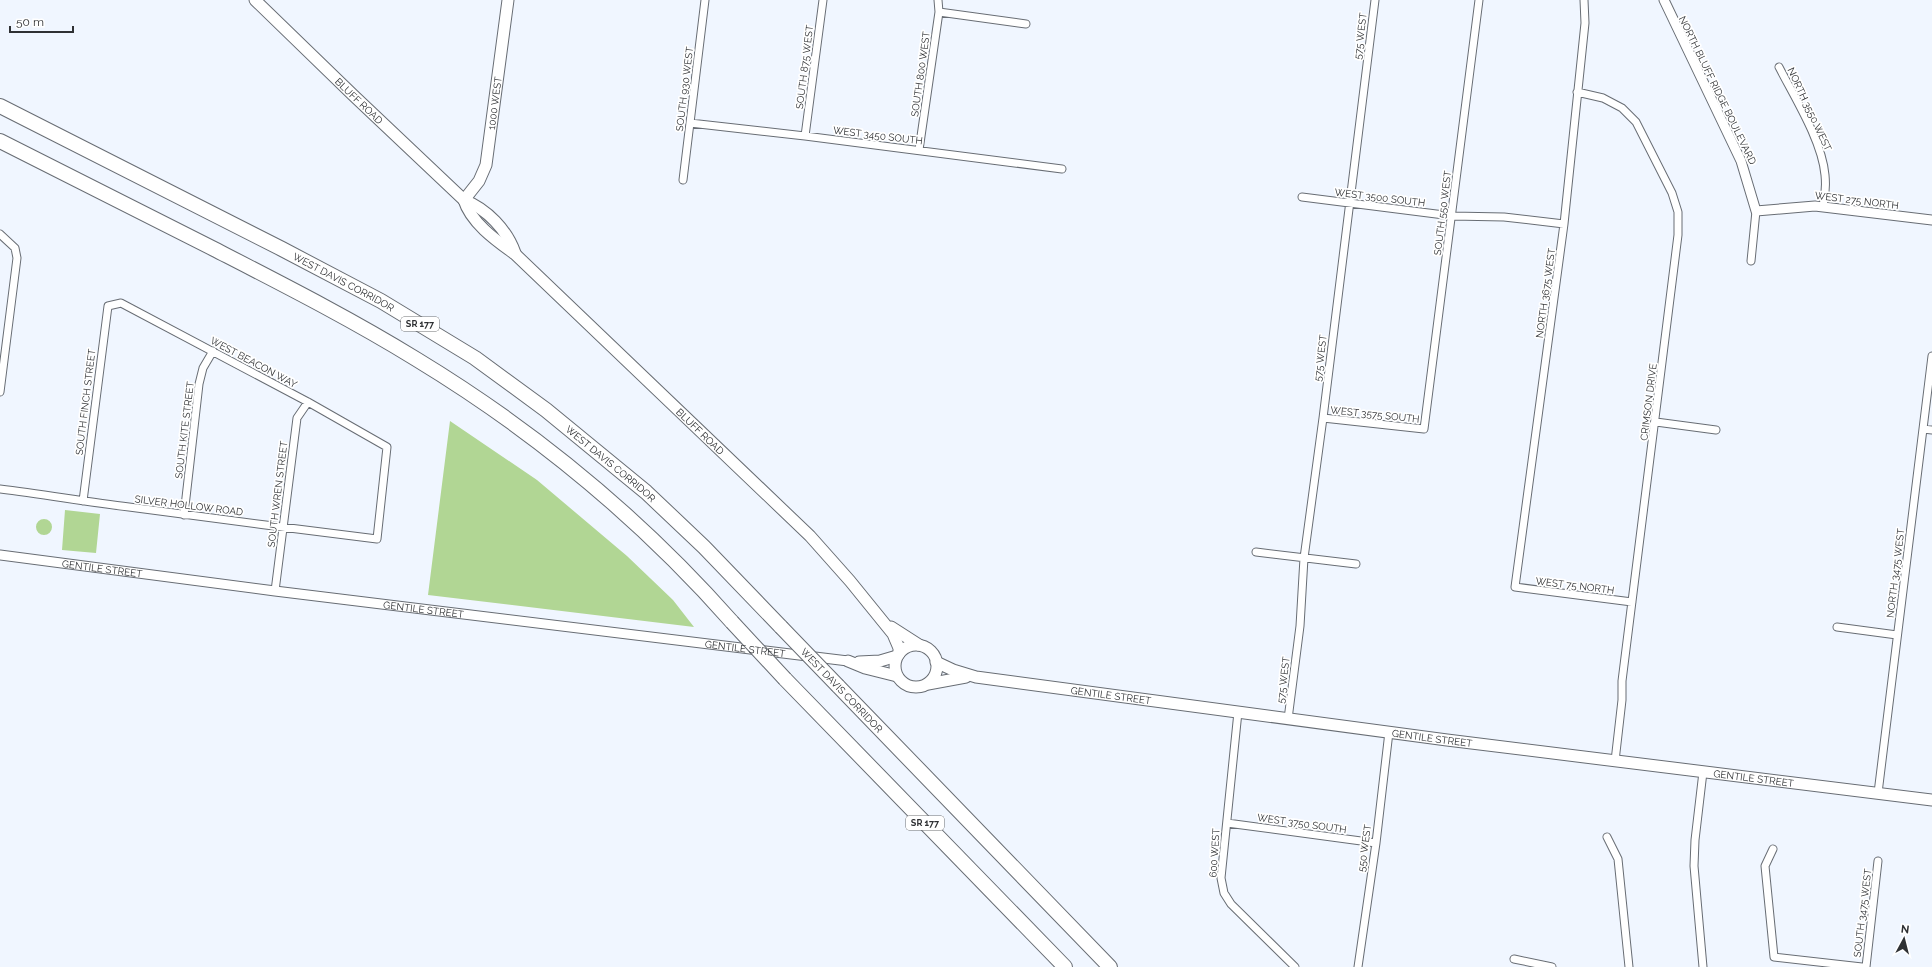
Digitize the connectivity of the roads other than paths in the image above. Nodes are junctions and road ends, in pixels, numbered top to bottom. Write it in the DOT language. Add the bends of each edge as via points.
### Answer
graph roads {
  1 [pos="255,0"];
  2 [pos="508,0"];
  3 [pos="705,0"];
  4 [pos="822,0"];
  5 [pos="938,0"];
  6 [pos="1375,0"];
  7 [pos="1479,0"];
  8 [pos="1584,0"];
  9 [pos="1664,0"];
  10 [pos="939,12"];
  11 [pos="1026,24"];
  12 [pos="1779,67"];
  13 [pos="1578,92"];
  14 [pos="0,106"];
  15 [pos="690,123"];
  16 [pos="805,136"];
  17 [pos="0,141"];
  18 [pos="919,150"];
  19 [pos="1062,170"];
  20 [pos="683,180"];
  21 [pos="1302,197"];
  22 [pos="464,200"];
  23 [pos="1349,204"];
  24 [pos="1823,206"];
  25 [pos="1756,210"];
  26 [pos="1452,216"];
  27 [pos="1932,220"];
  28 [pos="1564,224"];
  29 [pos="0,234"];
  30 [pos="1751,261"];
  31 [pos="108,306"];
  32 [pos="213,351"];
  33 [pos="1932,356"];
  34 [pos="0,392"];
  35 [pos="308,402"];
  36 [pos="1323,418"];
  37 [pos="1656,422"];
  38 [pos="1424,429"];
  39 [pos="1923,429"];
  40 [pos="1716,430"];
  41 [pos="1932,430"];
  42 [pos="0,489"];
  43 [pos="83,501"];
  44 [pos="184,515"];
  45 [pos="283,527"];
  46 [pos="377,539"];
  47 [pos="1256,552"];
  48 [pos="0,555"];
  49 [pos="1304,558"];
  50 [pos="1356,564"];
  51 [pos="1515,587"];
  52 [pos="275,592"];
  53 [pos="1632,602"];
  54 [pos="878,615"];
  55 [pos="1836,627"];
  56 [pos="1897,634"];
  57 [pos="919,645"];
  58 [pos="898,655"];
  59 [pos="848,661"];
  60 [pos="936,662"];
  61 [pos="897,676"];
  62 [pos="976,677"];
  63 [pos="928,684"];
  64 [pos="1238,712"];
  65 [pos="1288,719"];
  66 [pos="1389,732"];
  67 [pos="1615,761"];
  68 [pos="1703,772"];
  69 [pos="1878,794"];
  70 [pos="1932,800"];
  71 [pos="1227,823"];
  72 [pos="1607,837"];
  73 [pos="1376,843"];
  74 [pos="1773,849"];
  75 [pos="1878,862"];
  76 [pos="1514,960"];
  77 [pos="1066,967"];
  78 [pos="1110,967"];
  79 [pos="1295,967"];
  80 [pos="1358,967"];
  81 [pos="1552,967"];
  82 [pos="1629,967"];
  83 [pos="1703,967"];
  84 [pos="1862,967"];
  85 [pos="1866,967"];
  1 -- 22 [label="main road, BLUFF ROAD"];
  2 -- 22 [label="main road, 1000 WEST" via="486,166 479,181"];
  3 -- 15 [label="street, SOUTH 930 WEST"];
  4 -- 16 [label="street, SOUTH 875 WEST"];
  5 -- 10 [label="street, SOUTH 800 WEST"];
  6 -- 23 [label="street, 575 WEST"];
  7 -- 26 [label="street, SOUTH 550 WEST"];
  8 -- 13 [label="street, NORTH 3675 WEST" via="1585,23"];
  9 -- 25 [label="street, NORTH BLUFF RIDGE BOULEVARD" via="1741,161"];
  10 -- 11 [label="street"];
  10 -- 18 [label="street, SOUTH 800 WEST"];
  12 -- 24 [label="street, NORTH 3550 WEST" via="1823,162 1826,177"];
  13 -- 28 [label="street, NORTH 3675 WEST"];
  13 -- 37 [label="street, CRIMSON DRIVE" via="1603,98 1622,108 1636,122 1672,193 1678,212 1678,235"];
  14 -- 78 [label="highway, WEST DAVIS CORRIDOR / SR 177, bridge" via="381,301 475,358 546,410 641,488 704,547"];
  15 -- 16 [label="street, WEST 3450 SOUTH"];
  15 -- 20 [label="street, SOUTH 930 WEST"];
  16 -- 18 [label="street, WEST 3450 SOUTH"];
  17 -- 77 [label="highway, SR 177, bridge" via="338,313 452,382 531,437 587,482 674,561"];
  18 -- 19 [label="street, WEST 3450 SOUTH"];
  21 -- 23 [label="street, WEST 3500 SOUTH"];
  22 -- 54 [label="main road, BLUFF ROAD" via="479,208 500,226 516,254 798,524 836,564"];
  23 -- 26 [label="street, WEST 3500 SOUTH"];
  23 -- 36 [label="street, 575 WEST"];
  24 -- 25 [label="street, WEST 275 NORTH"];
  24 -- 27 [label="street, WEST 275 NORTH"];
  25 -- 30 [label="street, NORTH BLUFF RIDGE BOULEVARD"];
  26 -- 28 [label="street, WEST 3500 SOUTH" via="1504,217"];
  26 -- 38 [label="street, SOUTH 550 WEST"];
  28 -- 51 [label="street, NORTH 3675 WEST"];
  29 -- 34 [label="street" via="15,248 17,258"];
  31 -- 32 [label="street, WEST BEACON WAY" via="121,303"];
  31 -- 43 [label="street, SOUTH FINCH STREET"];
  32 -- 35 [label="street, WEST BEACON WAY"];
  32 -- 44 [label="street, SOUTH KITE STREET" via="203,368 199,384"];
  33 -- 39 [label="street, NORTH 3475 WEST"];
  35 -- 45 [label="street, SOUTH WREN STREET" via="297,418"];
  35 -- 46 [label="street, WEST BEACON WAY" via="387,447"];
  36 -- 38 [label="street, WEST 3575 SOUTH"];
  36 -- 49 [label="street, 575 WEST"];
  37 -- 40 [label="street"];
  37 -- 53 [label="street, CRIMSON DRIVE"];
  39 -- 41 [label="street"];
  39 -- 56 [label="street, NORTH 3475 WEST"];
  42 -- 43 [label="street, SILVER HOLLOW ROAD"];
  43 -- 44 [label="street, SILVER HOLLOW ROAD"];
  44 -- 45 [label="street, SILVER HOLLOW ROAD"];
  45 -- 46 [label="street, SILVER HOLLOW ROAD"];
  45 -- 52 [label="street, SOUTH WREN STREET"];
  47 -- 49 [label="street"];
  48 -- 52 [label="street, GENTILE STREET"];
  49 -- 50 [label="street"];
  49 -- 65 [label="street, 575 WEST" via="1300,626"];
  51 -- 53 [label="street, WEST 75 NORTH"];
  52 -- 59 [label="street, GENTILE STREET"];
  53 -- 67 [label="street, CRIMSON DRIVE"];
  54 -- 57 [label="main road, BLUFF ROAD" via="898,633"];
  54 -- 58 [label="main road, BLUFF ROAD" via="894,636"];
  55 -- 56 [label="street"];
  56 -- 69 [label="street, NORTH 3475 WEST"];
  57 -- 58 [label="main road" via="909,646"];
  57 -- 60 [label="main road" via="928,649"];
  58 -- 59 [label="main road, GENTILE STREET" via="869,662"];
  58 -- 61 [label="main road" via="895,666"];
  59 -- 61 [label="main road, GENTILE STREET"];
  60 -- 62 [label="main road, GENTILE STREET"];
  60 -- 63 [label="main road" via="936,672"];
  61 -- 63 [label="main road" via="908,686"];
  62 -- 63 [label="main road" via="958,677"];
  62 -- 64 [label="main road, GENTILE STREET"];
  64 -- 65 [label="main road, GENTILE STREET"];
  64 -- 71 [label="street, 600 WEST"];
  65 -- 66 [label="main road, GENTILE STREET"];
  66 -- 67 [label="main road, GENTILE STREET"];
  66 -- 73 [label="street, 550 WEST"];
  67 -- 68 [label="main road, GENTILE STREET"];
  68 -- 69 [label="main road, GENTILE STREET"];
  68 -- 83 [label="street" via="1694,866"];
  69 -- 70 [label="main road, GENTILE STREET"];
  71 -- 73 [label="street, WEST 3750 SOUTH"];
  71 -- 79 [label="street, 600 WEST" via="1221,878 1224,893 1241,916"];
  72 -- 82 [label="street" via="1618,859"];
  73 -- 80 [label="street, 550 WEST"];
  74 -- 84 [label="street" via="1765,866 1774,956"];
  75 -- 85 [label="street, SOUTH 3475 WEST"];
  76 -- 81 [label="street"];
}
